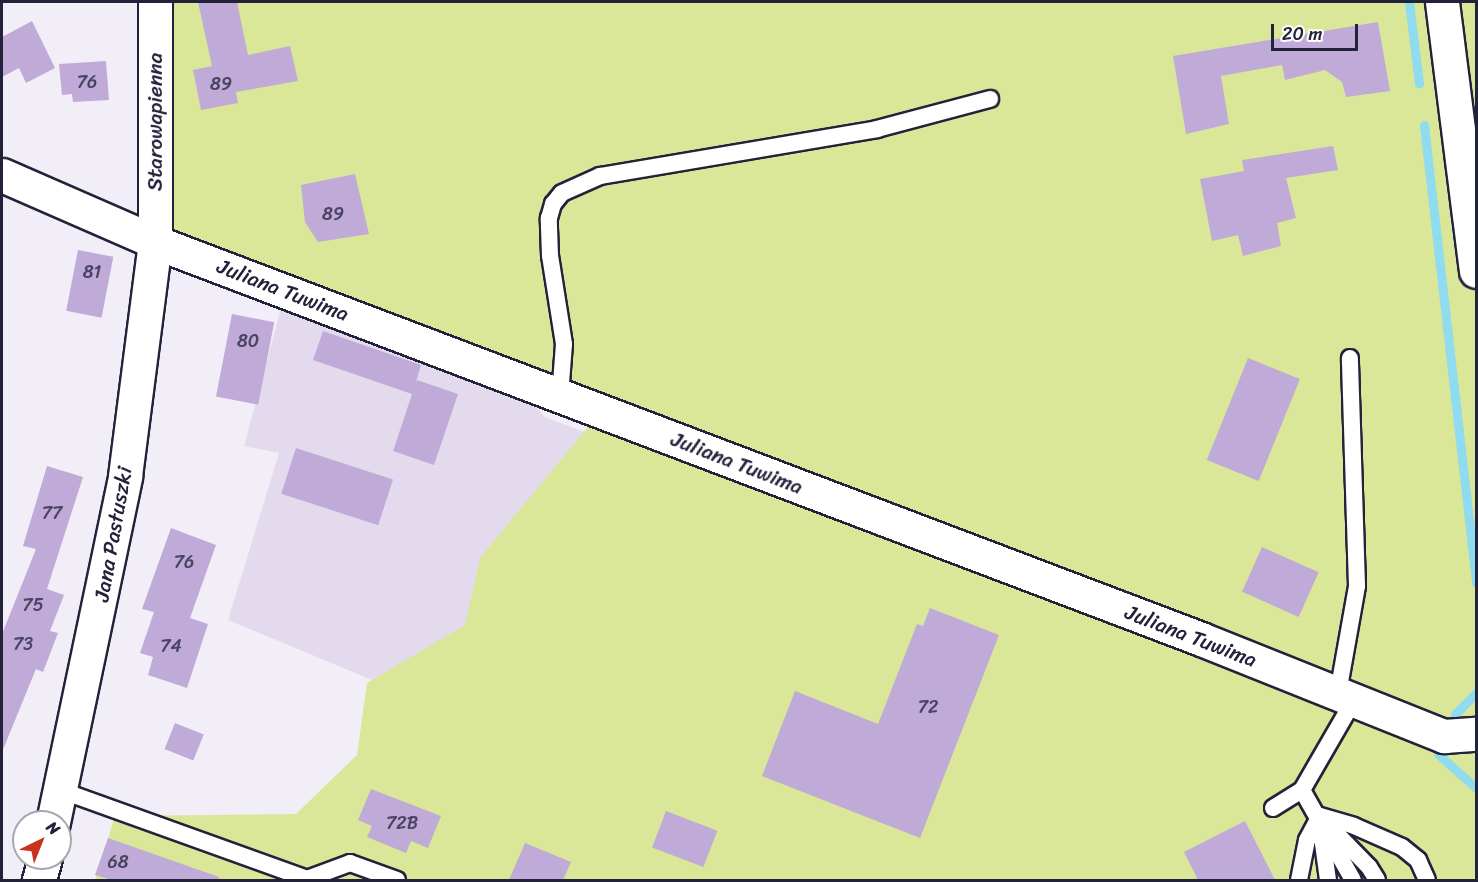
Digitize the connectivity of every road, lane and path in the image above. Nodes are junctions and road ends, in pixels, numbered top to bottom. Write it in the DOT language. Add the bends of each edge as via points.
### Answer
graph roads {
  1 [pos="155,2"];
  2 [pos="1442,2"];
  3 [pos="990,99"];
  4 [pos="2,175"];
  5 [pos="155,242"];
  6 [pos="1476,271"];
  7 [pos="1350,358"];
  8 [pos="560,396"];
  9 [pos="1346,697"];
  10 [pos="1476,734"];
  11 [pos="60,790"];
  12 [pos="1302,790"];
  13 [pos="1273,807"];
  14 [pos="56,810"];
  15 [pos="1320,816"];
  16 [pos="397,880"];
  17 [pos="1299,880"];
  18 [pos="1328,880"];
  19 [pos="1353,880"];
  20 [pos="1377,880"];
  21 [pos="1427,880"];
  1 -- 5 [label="main road, Starowapienna"];
  2 -- 6 [label="main road"];
  3 -- 8 [label="lane" via="857,134 600,176 562,193 549,218 550,256 563,325"];
  4 -- 5 [label="main road, Juliana Tuwima"];
  5 -- 8 [label="main road, Juliana Tuwima"];
  5 -- 11 [label="main road, Jana Pastuszki" via="125,476"];
  7 -- 9 [label="lane" via="1357,586"];
  8 -- 9 [label="main road, Juliana Tuwima"];
  9 -- 10 [label="main road, Juliana Tuwima" via="1444,736"];
  9 -- 12 [label="lane"];
  11 -- 14 [label="main road, Jana Pastuszki"];
  11 -- 16 [label="lane" via="307,879 350,863"];
  12 -- 13 [label="lane"];
  12 -- 15 [label="lane"];
  15 -- 17 [label="lane" via="1307,840"];
  15 -- 18 [label="lane"];
  15 -- 19 [label="lane"];
  15 -- 20 [label="lane"];
  15 -- 21 [label="lane" via="1402,847 1418,860"];
}
